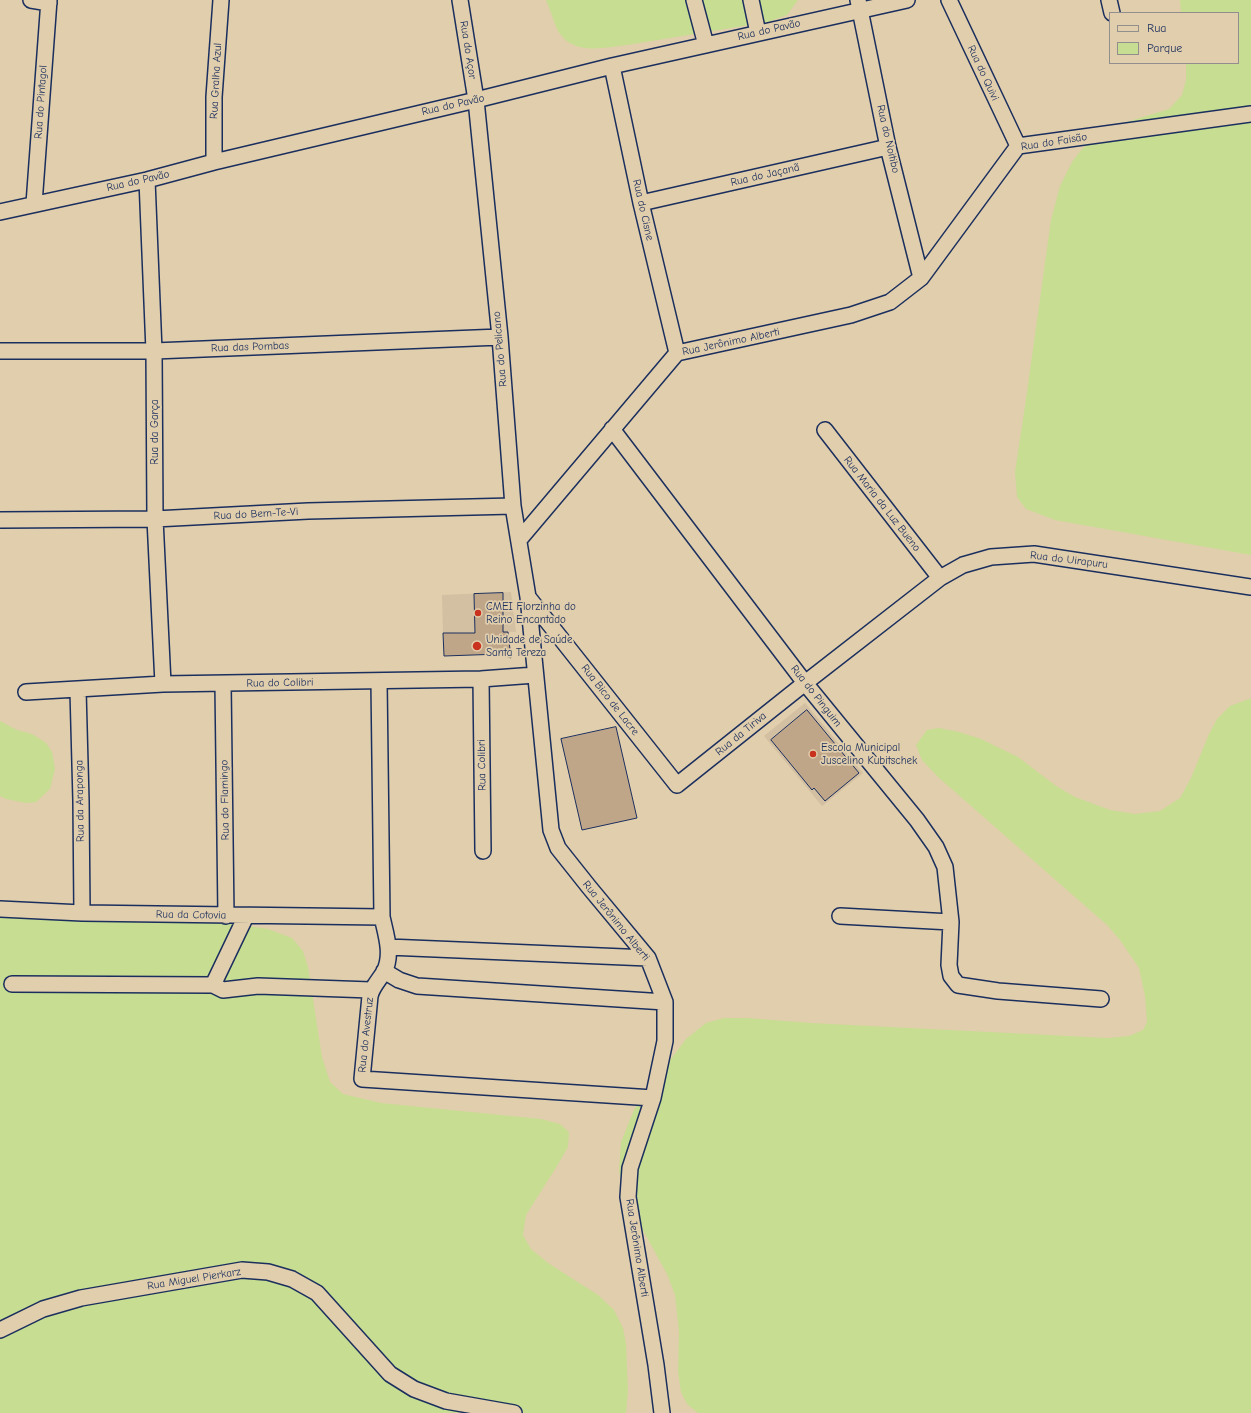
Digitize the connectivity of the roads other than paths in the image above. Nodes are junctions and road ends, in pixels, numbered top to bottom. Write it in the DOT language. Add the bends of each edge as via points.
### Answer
graph roads {
  1 [pos="31,0"];
  2 [pos="221,0"];
  3 [pos="460,0"];
  4 [pos="694,0"];
  5 [pos="751,0"];
  6 [pos="907,0"];
  7 [pos="949,0"];
  8 [pos="1109,0"];
  9 [pos="49,1"];
  10 [pos="859,5"];
  11 [pos="1112,12"];
  12 [pos="758,33"];
  13 [pos="706,45"];
  14 [pos="612,66"];
  15 [pos="476,100"];
  16 [pos="1251,114"];
  17 [pos="1018,146"];
  18 [pos="888,147"];
  19 [pos="214,162"];
  20 [pos="147,180"];
  21 [pos="641,203"];
  22 [pos="34,204"];
  23 [pos="0,212"];
  24 [pos="921,278"];
  25 [pos="500,337"];
  26 [pos="0,351"];
  27 [pos="154,351"];
  28 [pos="677,353"];
  29 [pos="612,429"];
  30 [pos="825,430"];
  31 [pos="513,506"];
  32 [pos="155,519"];
  33 [pos="0,520"];
  34 [pos="519,540"];
  35 [pos="940,578"];
  36 [pos="1251,587"];
  37 [pos="528,597"];
  38 [pos="535,676"];
  39 [pos="481,678"];
  40 [pos="379,681"];
  41 [pos="805,683"];
  42 [pos="163,684"];
  43 [pos="223,684"];
  44 [pos="78,690"];
  45 [pos="26,692"];
  46 [pos="677,785"];
  47 [pos="483,852"];
  48 [pos="0,909"];
  49 [pos="82,913"];
  50 [pos="226,916"];
  51 [pos="246,916"];
  52 [pos="840,916"];
  53 [pos="382,917"];
  54 [pos="951,922"];
  55 [pos="388,947"];
  56 [pos="648,958"];
  57 [pos="384,971"];
  58 [pos="12,984"];
  59 [pos="212,985"];
  60 [pos="371,990"];
  61 [pos="1101,999"];
  62 [pos="665,1002"];
  63 [pos="653,1098"];
  64 [pos="0,1330"];
  65 [pos="514,1413"];
  66 [pos="662,1413"];
  1 -- 9 [label="street"];
  2 -- 19 [label="street, Rua Gralha Azul" via="214,97"];
  3 -- 15 [label="street, Rua do Açor"];
  4 -- 13 [label="street"];
  5 -- 12 [label="street"];
  6 -- 10 [label="street, Rua do Pavão"];
  7 -- 17 [label="street, Rua do Quivi"];
  8 -- 11 [label="street"];
  9 -- 22 [label="street, Rua do Pintagol"];
  10 -- 12 [label="street, Rua do Pavão"];
  10 -- 18 [label="street, Rua do Noitibo"];
  12 -- 13 [label="street, Rua do Pavão"];
  13 -- 14 [label="street, Rua do Pavão"];
  14 -- 15 [label="street, Rua do Pavão"];
  14 -- 21 [label="street, Rua do Cisne"];
  15 -- 19 [label="street, Rua do Pavão"];
  15 -- 25 [label="street, Rua do Pelicano"];
  16 -- 17 [label="street, Rua do Faisão"];
  17 -- 24 [label="street, Rua do Faisão"];
  18 -- 21 [label="street, Rua do Jaçanã"];
  18 -- 24 [label="street, Rua do Noitibo"];
  19 -- 20 [label="street, Rua do Pavão"];
  20 -- 22 [label="street, Rua do Pavão"];
  20 -- 27 [label="street, Rua da Garça"];
  21 -- 28 [label="street, Rua do Cisne"];
  22 -- 23 [label="street, Rua do Pavão"];
  24 -- 28 [label="street, Rua Jerônimo Alberti" via="890,302 851,315"];
  25 -- 27 [label="street, Rua das Pombas"];
  25 -- 31 [label="street, Rua do Pelicano"];
  26 -- 27 [label="street, Rua das Pombas"];
  27 -- 32 [label="street, Rua da Garça"];
  28 -- 29 [label="street, Rua Jerônimo Alberti"];
  29 -- 34 [label="street, Rua Jerônimo Alberti"];
  29 -- 41 [label="street, Rua do Pinguim"];
  30 -- 35 [label="street, Rua Maria da Luz Bueno"];
  31 -- 32 [label="street, Rua do Bem-Te-Vi" via="308,511"];
  31 -- 34 [label="street, Rua do Pelicano"];
  32 -- 33 [label="street, Rua do Bem-Te-Vi"];
  32 -- 42 [label="street, Rua da Garça"];
  34 -- 37 [label="street, Rua do Pelicano"];
  35 -- 36 [label="street, Rua do Uirapuru" via="963,565 991,557 1034,554"];
  35 -- 41 [label="street, Rua do Uirapuru"];
  37 -- 38 [label="street, Rua Jerônimo Alberti"];
  37 -- 46 [label="street, Rua Bico de Lacre"];
  38 -- 39 [label="street, Rua do Colibri"];
  38 -- 56 [label="street, Rua Jerônimo Alberti" via="551,830 558,848"];
  39 -- 40 [label="street, Rua do Colibri"];
  39 -- 47 [label="street, Rua Colibri"];
  40 -- 43 [label="street, Rua do Colibri"];
  40 -- 53 [label="street, Rua do Avestruz"];
  41 -- 46 [label="street, Rua da Tiriva"];
  41 -- 54 [label="street, Rua do Pinguim" via="917,820 936,847 946,867"];
  42 -- 43 [label="street, Rua do Colibri"];
  42 -- 44 [label="street, Rua do Colibri"];
  43 -- 50 [label="street, Rua do Flamingo"];
  44 -- 45 [label="street, Rua do Colibri"];
  44 -- 49 [label="street, Rua da Araponga"];
  48 -- 49 [label="street, Rua da Cotovia"];
  49 -- 50 [label="street, Rua da Cotovia"];
  50 -- 51 [label="street, Rua da Cotovia"];
  51 -- 53 [label="street, Rua da Cotovia"];
  51 -- 59 [label="street"];
  52 -- 54 [label="street"];
  53 -- 55 [label="street, Rua do Avestruz"];
  54 -- 61 [label="street, Rua do Pinguim" via="949,965 951,976 958,985 998,991"];
  55 -- 56 [label="street"];
  55 -- 57 [label="street, Rua do Avestruz" via="388,962"];
  56 -- 62 [label="street, Rua Jerônimo Alberti"];
  57 -- 60 [label="street, Rua do Avestruz"];
  57 -- 62 [label="street" via="417,986"];
  58 -- 59 [label="street"];
  59 -- 60 [label="street" via="223,990 258,986"];
  60 -- 63 [label="street, Rua do Avestruz" via="362,1079"];
  62 -- 63 [label="street, Rua Jerônimo Alberti" via="665,1041"];
  63 -- 66 [label="street, Rua Jerônimo Alberti" via="630,1168 628,1198"];
  64 -- 65 [label="street, Rua Miguel Pierkarz" via="43,1309 81,1298 242,1270 268,1272 292,1279 317,1293 390,1374 414,1389 446,1401"];
}
